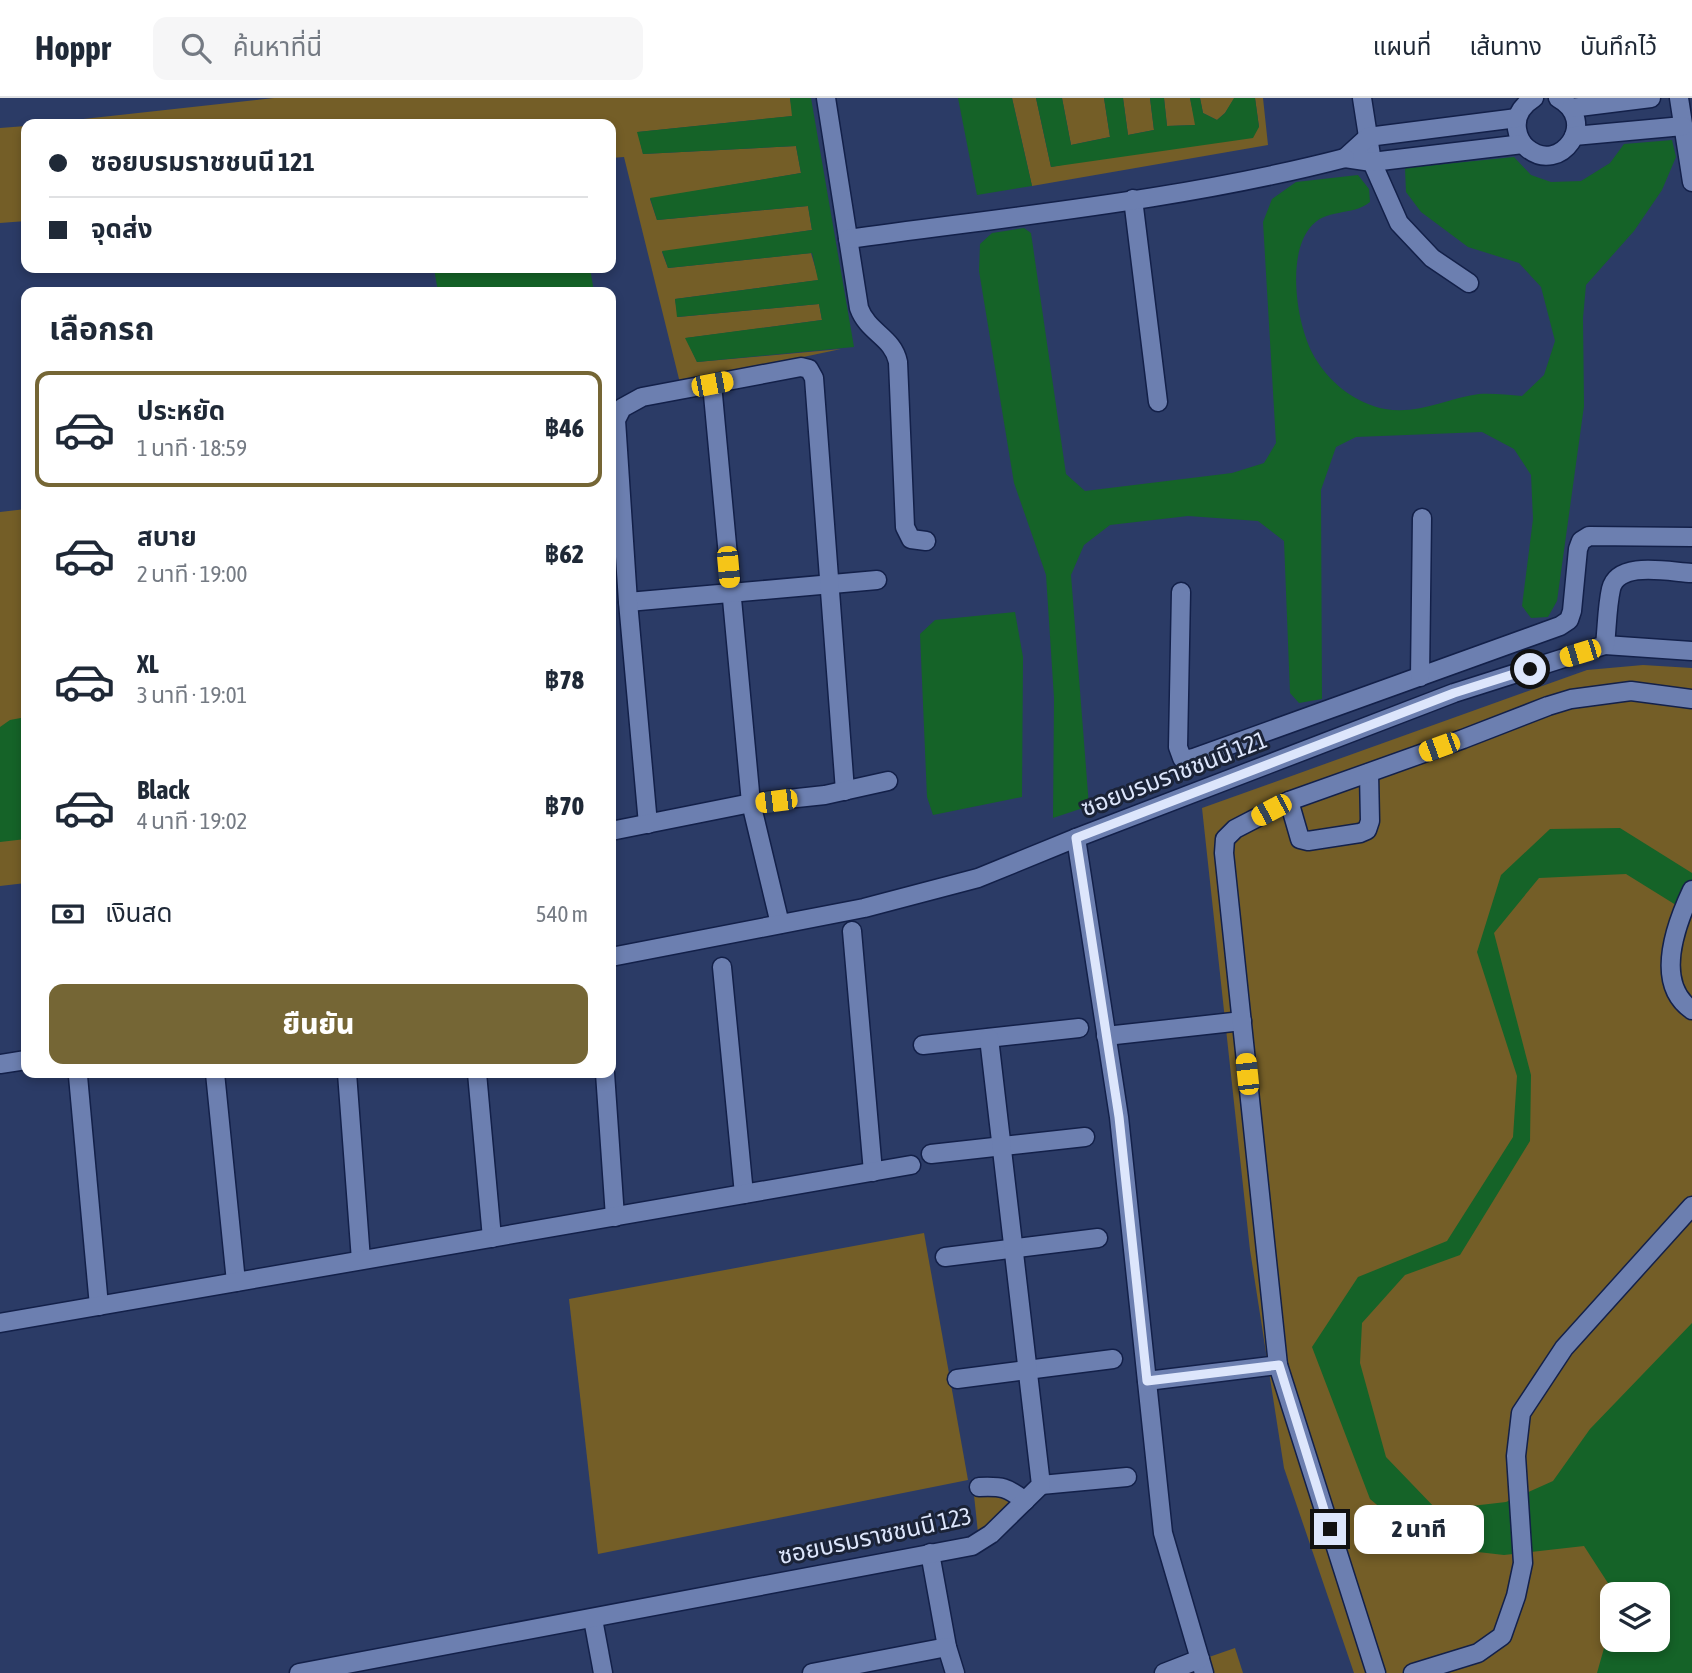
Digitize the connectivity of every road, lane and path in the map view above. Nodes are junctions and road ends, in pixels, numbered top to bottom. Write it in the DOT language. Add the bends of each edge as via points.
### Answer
graph roads {
  1 [pos="826,98"];
  2 [pos="1362,98"];
  3 [pos="1535,98"];
  4 [pos="1651,98"];
  5 [pos="1679,98"];
  6 [pos="1564,103"];
  7 [pos="1517,118"];
  8 [pos="1683,126"];
  9 [pos="1574,136"];
  10 [pos="1368,137"];
  11 [pos="1523,144"];
  12 [pos="1345,158"];
  13 [pos="1372,162"];
  14 [pos="1692,182"];
  15 [pos="1133,199"];
  16 [pos="848,239"];
  17 [pos="1469,282"];
  18 [pos="712,384"];
  19 [pos="1158,402"];
  20 [pos="1422,518"];
  21 [pos="1692,537"];
  22 [pos="926,541"];
  23 [pos="1692,573"];
  24 [pos="877,580"];
  25 [pos="828,583"];
  26 [pos="1181,592"];
  27 [pos="730,593"];
  28 [pos="628,602"];
  29 [pos="1605,645"];
  30 [pos="1692,651"];
  31 [pos="1420,677"];
  32 [pos="1689,702"];
  33 [pos="1369,773"];
  34 [pos="888,781"];
  35 [pos="845,790"];
  36 [pos="1289,800"];
  37 [pos="751,803"];
  38 [pos="648,824"];
  39 [pos="616,830"];
  40 [pos="1076,838"];
  41 [pos="1692,890"];
  42 [pos="780,924"];
  43 [pos="852,931"];
  44 [pos="616,956"];
  45 [pos="722,967"];
  46 [pos="1692,1010"];
  47 [pos="1242,1021"];
  48 [pos="1079,1028"];
  49 [pos="1106,1036"];
  50 [pos="989,1038"];
  51 [pos="923,1045"];
  52 [pos="21,1061"];
  53 [pos="0,1064"];
  54 [pos="78,1078"];
  55 [pos="216,1078"];
  56 [pos="347,1078"];
  57 [pos="477,1078"];
  58 [pos="605,1078"];
  59 [pos="1085,1137"];
  60 [pos="1003,1147"];
  61 [pos="931,1154"];
  62 [pos="911,1166"];
  63 [pos="873,1172"];
  64 [pos="744,1194"];
  65 [pos="1692,1206"];
  66 [pos="614,1217"];
  67 [pos="492,1238"];
  68 [pos="1098,1238"];
  69 [pos="1014,1248"];
  70 [pos="945,1257"];
  71 [pos="361,1261"];
  72 [pos="236,1282"];
  73 [pos="99,1306"];
  74 [pos="0,1323"];
  75 [pos="1113,1359"];
  76 [pos="1279,1365"];
  77 [pos="1027,1370"];
  78 [pos="957,1379"];
  79 [pos="1147,1381"];
  80 [pos="1127,1476"];
  81 [pos="1041,1485"];
  82 [pos="979,1488"];
  83 [pos="1025,1501"];
  84 [pos="930,1553"];
  85 [pos="593,1619"];
  86 [pos="947,1647"];
  87 [pos="1202,1666"];
  88 [pos="299,1673"];
  89 [pos="603,1673"];
  90 [pos="812,1673"];
  91 [pos="955,1673"];
  92 [pos="1164,1673"];
  93 [pos="1376,1673"];
  94 [pos="1413,1673"];
  1 -- 16 [label="street"];
  2 -- 10 [label="street"];
  3 -- 7 [label="street"];
  4 -- 6 [label="street"];
  5 -- 8 [label="street"];
  6 -- 9 [label="street" via="1576,122"];
  7 -- 10 [label="street"];
  7 -- 11 [label="street"];
  8 -- 9 [label="street"];
  8 -- 14 [label="street"];
  9 -- 11 [label="street" via="1555,155 1537,154"];
  10 -- 12 [label="street"];
  10 -- 13 [label="street"];
  11 -- 13 [label="street"];
  12 -- 13 [label="street"];
  12 -- 15 [label="street"];
  13 -- 17 [label="street" via="1399,223 1432,258"];
  15 -- 16 [label="street"];
  15 -- 19 [label="street"];
  16 -- 22 [label="street" via="863,319 895,350 905,527 911,539"];
  18 -- 25 [label="street" via="801,366 809,369 814,378"];
  18 -- 27 [label="street"];
  18 -- 28 [label="street" via="642,397 622,408 616,420"];
  20 -- 31 [label="street"];
  21 -- 31 [label="street" via="1589,536 1578,549 1569,620"];
  23 -- 29 [label="street" via="1637,569 1622,573 1611,586"];
  24 -- 25 [label="street"];
  25 -- 27 [label="street"];
  25 -- 35 [label="street"];
  26 -- 31 [label="street" via="1178,747 1182,758 1191,759"];
  27 -- 28 [label="street"];
  27 -- 37 [label="street"];
  28 -- 38 [label="street"];
  29 -- 30 [label="street"];
  29 -- 40 [label="street, ซอยบรมราชชนนี 121" via="1454,693"];
  32 -- 33 [label="street" via="1632,691 1571,699"];
  33 -- 36 [label="street"];
  33 -- 36 [label="street" via="1370,821 1360,833 1300,839"];
  34 -- 35 [label="street"];
  35 -- 37 [label="street"];
  36 -- 47 [label="street" via="1225,839"];
  37 -- 38 [label="street"];
  37 -- 42 [label="street"];
  38 -- 39 [label="street"];
  40 -- 42 [label="street, ซอยบรมราชชนนี 121" via="978,878"];
  40 -- 49 [label="street"];
  41 -- 46 [label="street" via="1670,952 1677,994"];
  42 -- 44 [label="street, ซอยบรมราชชนนี 121"];
  43 -- 63 [label="street"];
  45 -- 64 [label="street"];
  47 -- 49 [label="street"];
  47 -- 76 [label="street"];
  48 -- 50 [label="street"];
  49 -- 79 [label="street"];
  50 -- 51 [label="street"];
  50 -- 60 [label="street"];
  52 -- 53 [label="street"];
  54 -- 73 [label="street"];
  55 -- 72 [label="street"];
  56 -- 71 [label="street"];
  57 -- 67 [label="street"];
  58 -- 66 [label="street"];
  59 -- 60 [label="street"];
  60 -- 61 [label="street"];
  60 -- 69 [label="street"];
  62 -- 63 [label="street"];
  63 -- 64 [label="street"];
  64 -- 66 [label="street"];
  65 -- 94 [label="street" via="1564,1348 1521,1413 1516,1456 1523,1563 1502,1636 1478,1653"];
  66 -- 67 [label="street"];
  67 -- 71 [label="street"];
  68 -- 69 [label="street"];
  69 -- 70 [label="street"];
  69 -- 77 [label="street"];
  71 -- 72 [label="street"];
  72 -- 73 [label="street"];
  73 -- 74 [label="street"];
  75 -- 77 [label="street"];
  76 -- 79 [label="street"];
  76 -- 93 [label="street"];
  77 -- 78 [label="street"];
  77 -- 81 [label="street"];
  79 -- 87 [label="street" via="1163,1533"];
  80 -- 81 [label="street"];
  81 -- 83 [label="street, ซอยบรมราชชนนี 123"];
  82 -- 83 [label="street" via="1008,1488"];
  83 -- 84 [label="street, ซอยบรมราชชนนี 123" via="981,1542"];
  84 -- 85 [label="street, ซอยบรมราชชนนี 123"];
  84 -- 86 [label="street"];
  85 -- 88 [label="street, ซอยบรมราชชนนี 123"];
  85 -- 89 [label="street"];
  86 -- 90 [label="street"];
  86 -- 91 [label="street"];
  87 -- 92 [label="street"];
}
